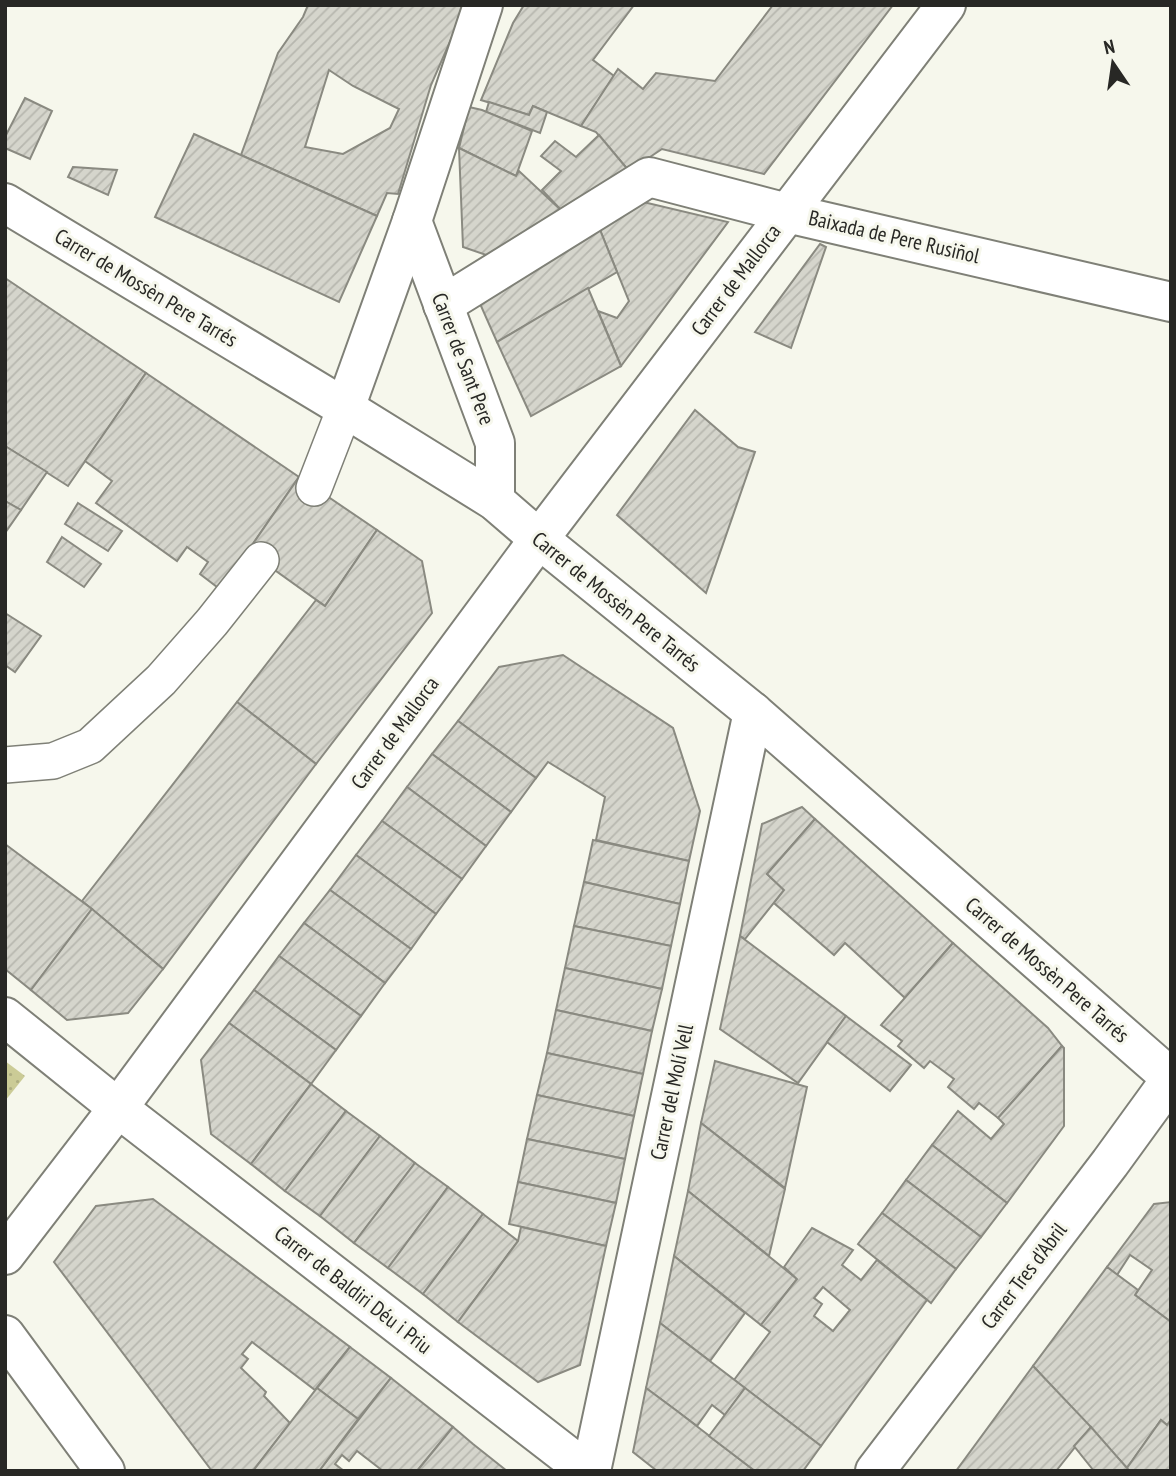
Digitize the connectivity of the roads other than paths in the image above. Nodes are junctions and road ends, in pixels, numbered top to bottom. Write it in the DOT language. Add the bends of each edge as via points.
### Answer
graph roads {
  1 [pos="483,5"];
  2 [pos="946,5"];
  3 [pos="5,203"];
  4 [pos="787,213"];
  5 [pos="412,221"];
  6 [pos="1171,302"];
  7 [pos="443,305"];
  8 [pos="345,408"];
  9 [pos="314,488"];
  10 [pos="495,501"];
  11 [pos="538,539"];
  12 [pos="261,560"];
  13 [pos="753,712"];
  14 [pos="5,765"];
  15 [pos="5,1017"];
  16 [pos="1171,1079"];
  17 [pos="118,1108"];
  18 [pos="5,1255"];
  19 [pos="5,1335"];
  20 [pos="106,1471"];
  21 [pos="589,1471"];
  22 [pos="875,1471"];
  1 -- 5 [label="street"];
  2 -- 4 [label="street, Carrer de Mallorca"];
  3 -- 8 [label="street, Carrer de Mossèn Pere Tarrés"];
  4 -- 6 [label="street, Baixada de Pere Rusiñol"];
  4 -- 7 [label="street, Baixada de Pere Rusiñol" via="649,177"];
  4 -- 11 [label="street, Carrer de Mallorca"];
  5 -- 7 [label="street, Carrer de Sant Pere"];
  5 -- 8 [label="street"];
  7 -- 10 [label="street, Carrer de Sant Pere" via="495,443"];
  8 -- 9 [label="lane"];
  8 -- 10 [label="street, Carrer de Mossèn Pere Tarrés"];
  10 -- 11 [label="street, Carrer de Mossèn Pere Tarrés"];
  11 -- 13 [label="street, Carrer de Mossèn Pere Tarrés"];
  11 -- 17 [label="street, Carrer de Mallorca"];
  12 -- 14 [label="lane" via="161,680 90,746 53,761"];
  13 -- 16 [label="street, Carrer de Mossèn Pere Tarrés"];
  13 -- 21 [label="street, Carrer del Molí Vell"];
  15 -- 17 [label="street, Carrer de Baldiri Déu i Priu"];
  16 -- 22 [label="street, Carrer Tres d'Abril"];
  17 -- 18 [label="street, Carrer de Mallorca"];
  17 -- 21 [label="street, Carrer de Baldiri Déu i Priu"];
  19 -- 20 [label="street"];
}
